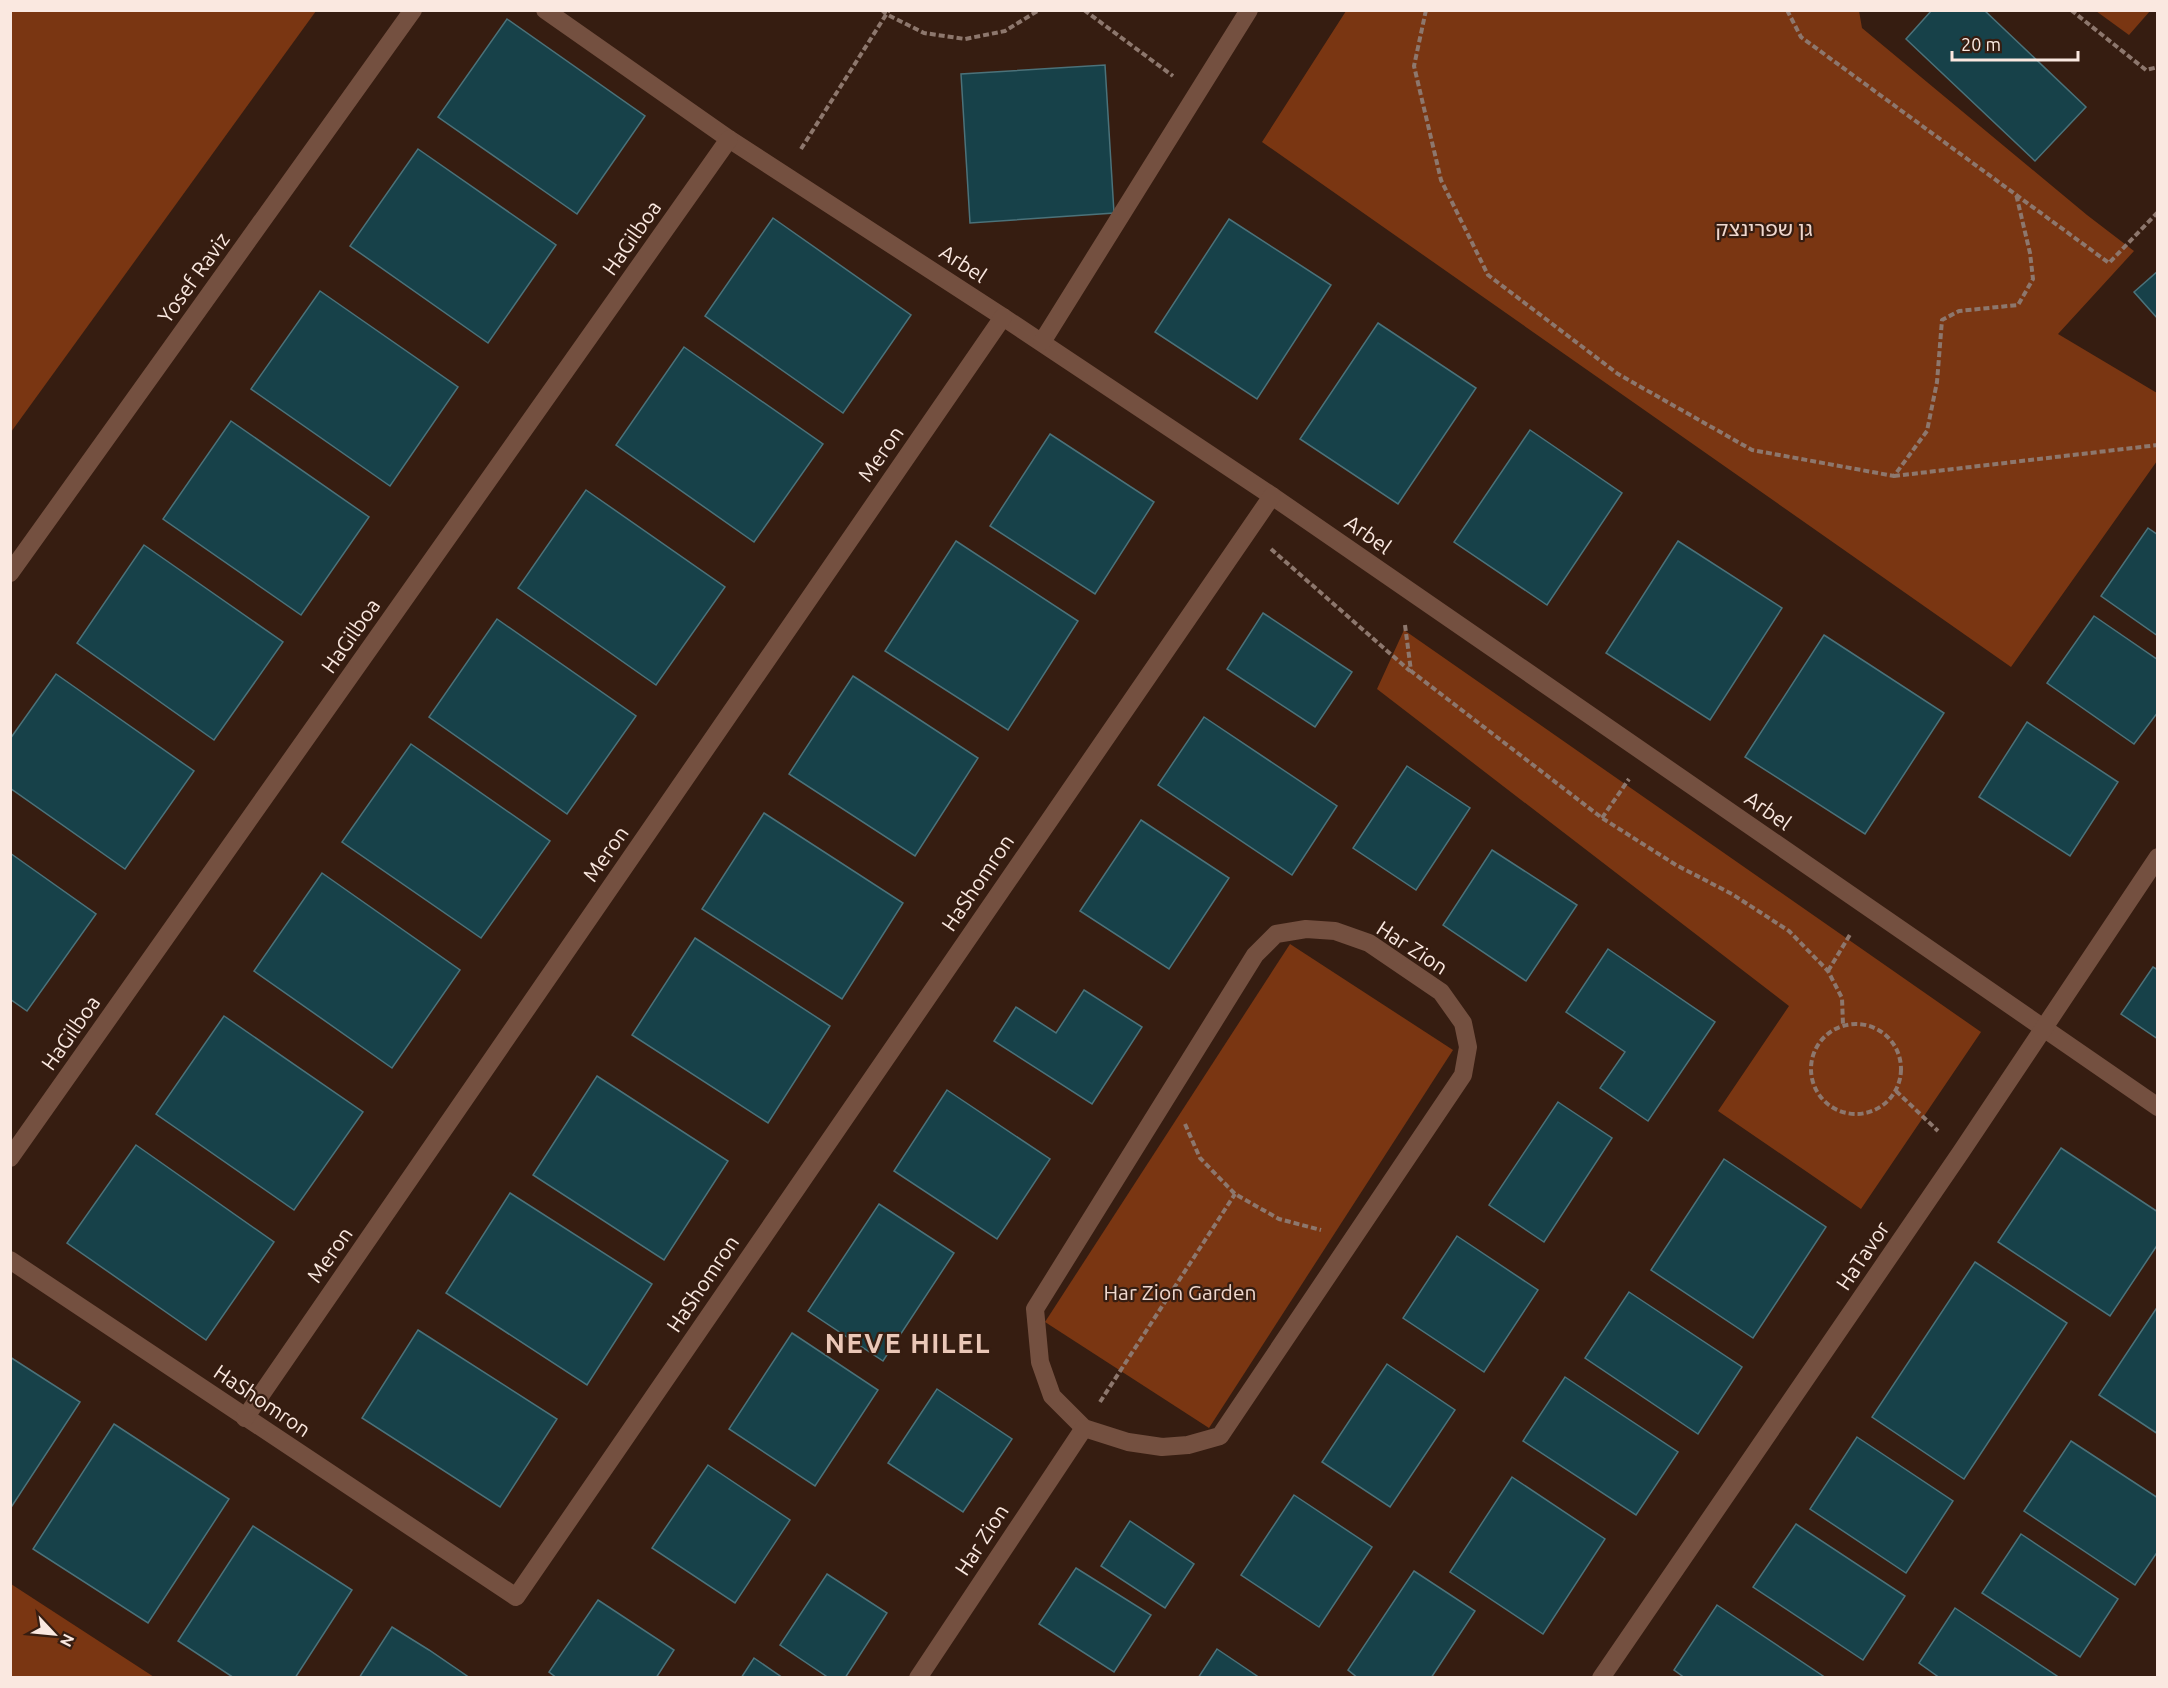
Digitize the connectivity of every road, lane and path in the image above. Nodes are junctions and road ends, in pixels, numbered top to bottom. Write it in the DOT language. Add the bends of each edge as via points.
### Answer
graph roads {
  1 [pos="414,10"];
  2 [pos="545,10"];
  3 [pos="1039,10"];
  4 [pos="1084,10"];
  5 [pos="1249,10"];
  6 [pos="1426,10"];
  7 [pos="1787,10"];
  8 [pos="2071,10"];
  9 [pos="886,12"];
  10 [pos="2157,67"];
  11 [pos="1197,93"];
  12 [pos="729,139"];
  13 [pos="784,175"];
  14 [pos="2016,194"];
  15 [pos="2157,212"];
  16 [pos="1003,317"];
  17 [pos="1042,342"];
  18 [pos="2157,445"];
  19 [pos="1894,476"];
  20 [pos="1272,496"];
  21 [pos="1248,530"];
  22 [pos="10,573"];
  23 [pos="1400,584"];
  24 [pos="1411,671"];
  25 [pos="1646,755"];
  26 [pos="1602,818"];
  27 [pos="2157,857"];
  28 [pos="1867,906"];
  29 [pos="1828,971"];
  30 [pos="1843,1025"];
  31 [pos="2044,1029"];
  32 [pos="1170,1091"];
  33 [pos="1896,1091"];
  34 [pos="2157,1107"];
  35 [pos="1961,1152"];
  36 [pos="10,1158"];
  37 [pos="1234,1194"];
  38 [pos="1372,1211"];
  39 [pos="10,1260"];
  40 [pos="245,1418"];
  41 [pos="1084,1428"];
  42 [pos="1611,1674"];
  43 [pos="918,1677"];
  1 -- 22 [label="street, Yosef Raviz"];
  2 -- 12 [label="street, Arbel"];
  3 -- 9 [label="path" via="1005,31 965,39 924,33"];
  4 -- 11 [label="path"];
  5 -- 11 [label="street"];
  6 -- 19 [label="path" via="1414,66 1441,180 1488,275 1618,374 1752,450"];
  7 -- 14 [label="path" via="1801,37"];
  8 -- 10 [label="path" via="2146,70"];
  9 -- 13 [label="path"];
  11 -- 17 [label="street"];
  12 -- 13 [label="street, Arbel"];
  12 -- 36 [label="street, HaGilboa"];
  13 -- 16 [label="street, Arbel"];
  14 -- 15 [label="path" via="2109,262"];
  14 -- 19 [label="path" via="2032,279 2018,305 1959,311 1942,320 1937,382 1927,431"];
  16 -- 17 [label="street, Arbel"];
  16 -- 40 [label="street, Meron"];
  17 -- 20 [label="street, Arbel"];
  18 -- 19 [label="path"];
  20 -- 21 [label="street, HaShomron"];
  20 -- 23 [label="street, Arbel"];
  21 -- 24 [label="path"];
  21 -- 40 [label="street, HaShomron" via="516,1597"];
  23 -- 24 [label="path"];
  23 -- 25 [label="street, Arbel"];
  24 -- 26 [label="path"];
  25 -- 26 [label="path"];
  25 -- 28 [label="street, Arbel"];
  26 -- 29 [label="path" via="1789,931"];
  27 -- 31 [label="street, HaTavor"];
  28 -- 29 [label="path"];
  28 -- 31 [label="street, Arbel"];
  29 -- 30 [label="path" via="1842,998"];
  30 -- 33 [label="path" via="1873,1027 1896,1046 1901,1061"];
  30 -- 33 [label="path" via="1829,1032 1812,1055 1810,1070 1820,1097 1831,1107 1859,1114 1874,1111"];
  31 -- 34 [label="street, Arbel"];
  31 -- 35 [label="street, HaTavor"];
  32 -- 37 [label="path" via="1200,1158"];
  32 -- 38 [label="street, Har Zion" via="1255,955 1276,934 1306,929 1335,931 1369,943 1441,992 1463,1023 1467,1047 1463,1076"];
  32 -- 41 [label="street, Har Zion" via="1035,1309 1040,1362 1052,1396"];
  33 -- 35 [label="path"];
  35 -- 42 [label="street, HaTavor" via="1661,1590"];
  37 -- 38 [label="path" via="1279,1219 1320,1231"];
  37 -- 41 [label="path"];
  38 -- 41 [label="street, Har Zion" via="1220,1436 1162,1447 1128,1442"];
  39 -- 40 [label="street, HaShomron"];
  41 -- 43 [label="street, Har Zion"];
}
